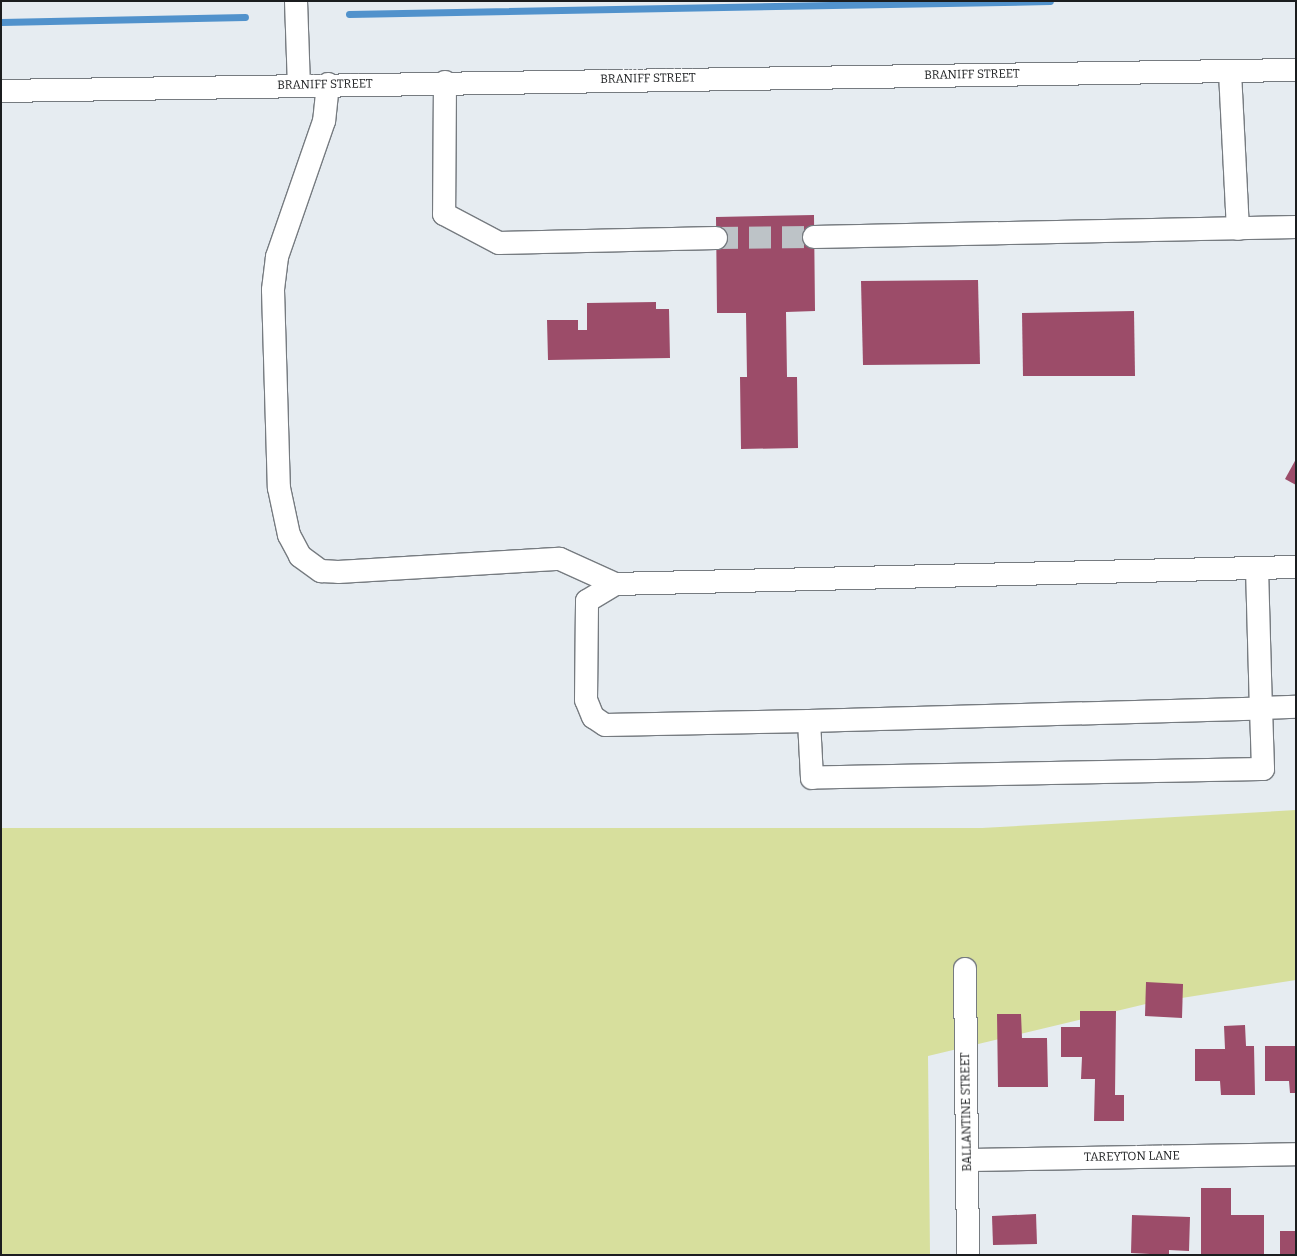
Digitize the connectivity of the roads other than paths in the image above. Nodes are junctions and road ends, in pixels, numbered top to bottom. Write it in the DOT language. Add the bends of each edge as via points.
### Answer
graph roads {
  1 [pos="296,1"];
  2 [pos="1296,70"];
  3 [pos="1230,72"];
  4 [pos="445,82"];
  5 [pos="328,84"];
  6 [pos="299,85"];
  7 [pos="1,92"];
  8 [pos="1296,227"];
  9 [pos="1238,228"];
  10 [pos="716,238"];
  11 [pos="814,238"];
  12 [pos="1296,567"];
  13 [pos="1257,568"];
  14 [pos="615,584"];
  15 [pos="1261,708"];
  16 [pos="1296,708"];
  17 [pos="809,721"];
  18 [pos="965,969"];
  19 [pos="1296,1154"];
  20 [pos="968,1160"];
  21 [pos="968,1255"];
  1 -- 6 [label="street"];
  2 -- 3 [label="street, BRANIFF STREET"];
  3 -- 4 [label="street, BRANIFF STREET"];
  3 -- 9 [label="street"];
  4 -- 5 [label="street, BRANIFF STREET"];
  4 -- 10 [label="street" via="444,214 499,243"];
  5 -- 6 [label="street, BRANIFF STREET"];
  5 -- 14 [label="street" via="324,121 277,257 273,290 279,488 289,535 300,556 321,571 338,572 560,559"];
  6 -- 7 [label="street, BRANIFF STREET"];
  8 -- 9 [label="street"];
  9 -- 11 [label="street"];
  12 -- 13 [label="street"];
  13 -- 14 [label="street"];
  13 -- 15 [label="street"];
  14 -- 17 [label="street" via="587,601 586,700 593,717 605,725 651,726"];
  15 -- 16 [label="street"];
  15 -- 17 [label="street"];
  15 -- 17 [label="street" via="1263,769 812,778"];
  18 -- 20 [label="street, BALLANTINE STREET"];
  19 -- 20 [label="street, TAREYTON LANE"];
  20 -- 21 [label="street, BALLANTINE STREET"];
}
